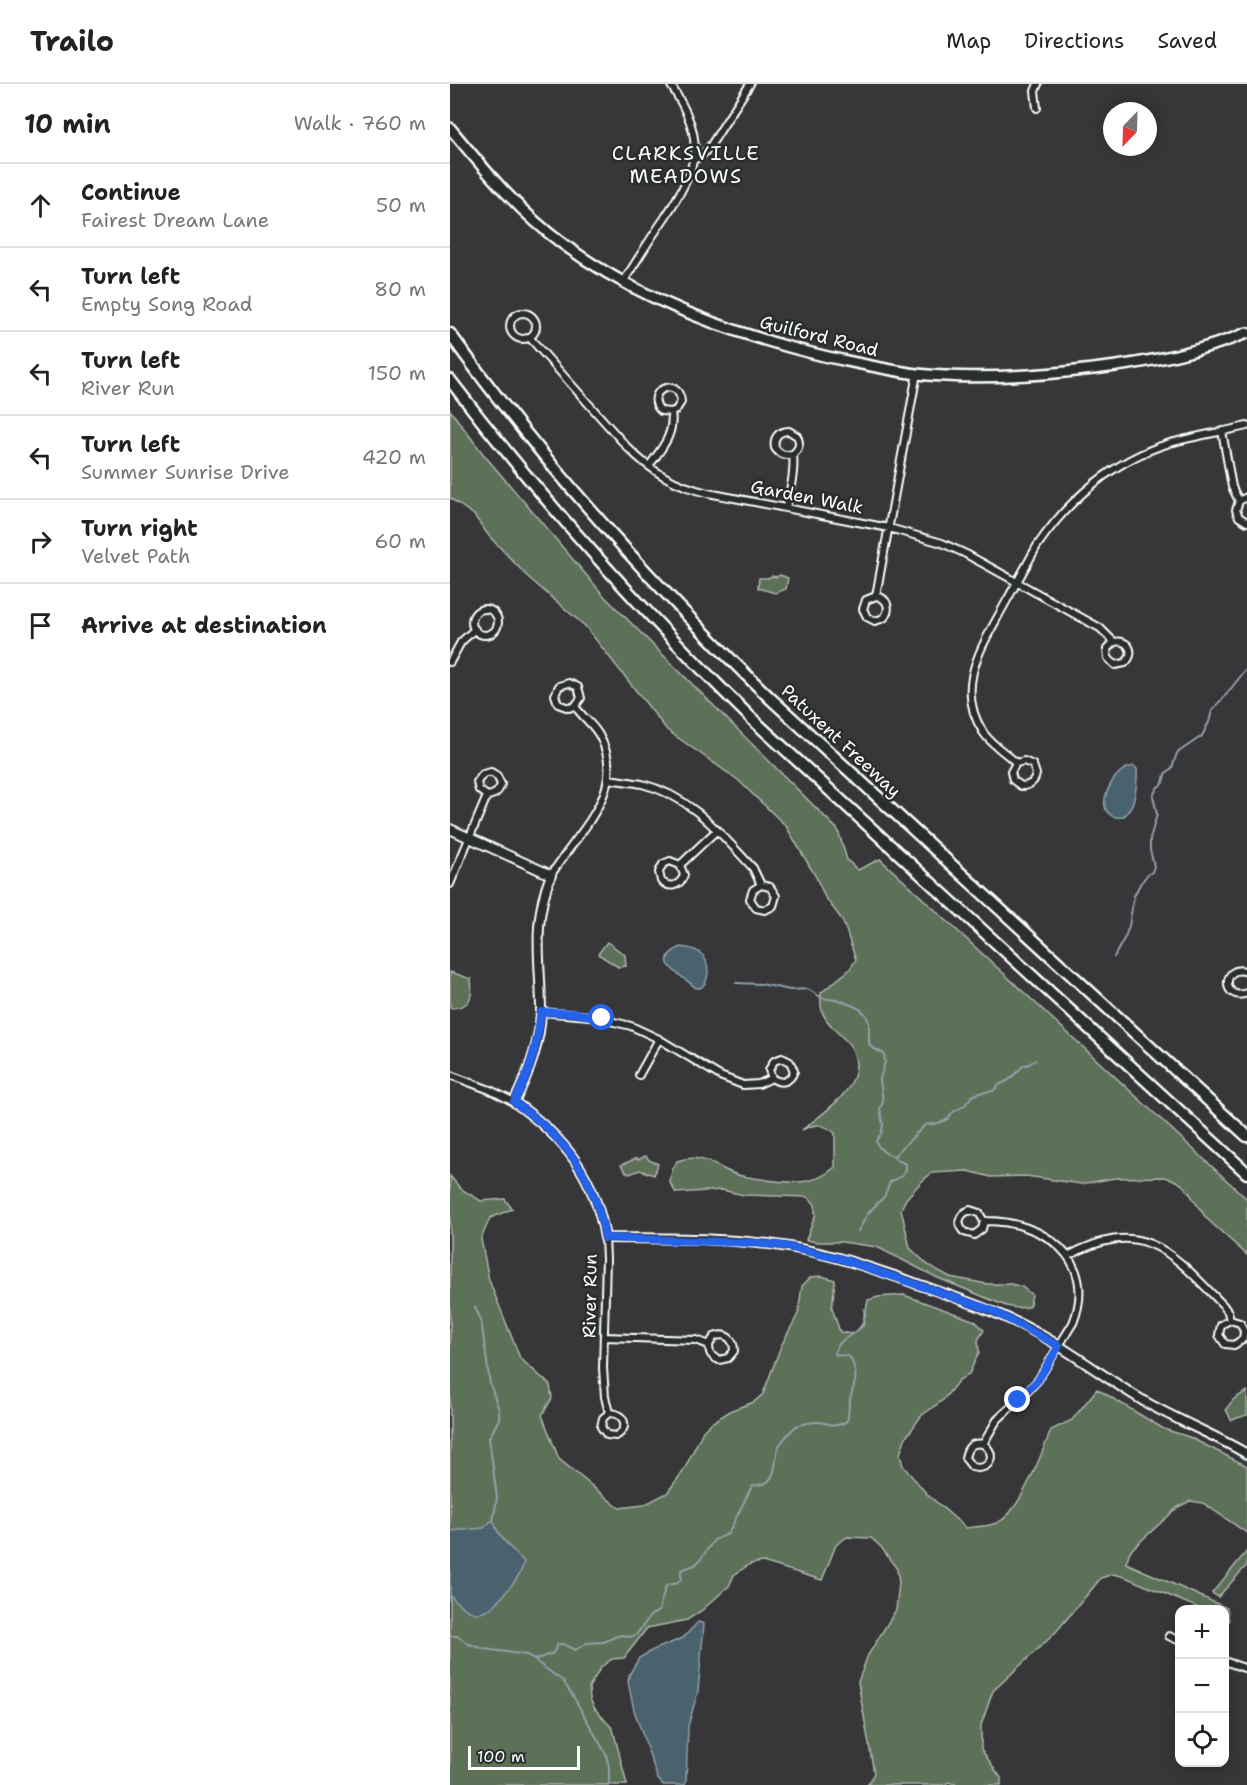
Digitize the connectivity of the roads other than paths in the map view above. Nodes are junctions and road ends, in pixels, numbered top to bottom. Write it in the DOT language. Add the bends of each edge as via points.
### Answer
graph roads {
  1 [pos="670,84"];
  2 [pos="750,84"];
  3 [pos="1038,84"];
  4 [pos="1037,108"];
  5 [pos="450,128"];
  6 [pos="694,160"];
  7 [pos="624,281"];
  8 [pos="1247,333"];
  9 [pos="450,334"];
  10 [pos="529,337"];
  11 [pos="917,374"];
  12 [pos="450,380"];
  13 [pos="671,412"];
  14 [pos="1247,426"];
  15 [pos="1222,431"];
  16 [pos="793,454"];
  17 [pos="649,466"];
  18 [pos="1247,497"];
  19 [pos="1239,501"];
  20 [pos="786,508"];
  21 [pos="1247,522"];
  22 [pos="888,528"];
  23 [pos="1017,582"];
  24 [pos="876,596"];
  25 [pos="475,629"];
  26 [pos="1114,642"];
  27 [pos="450,662"];
  28 [pos="575,706"];
  29 [pos="1016,763"];
  30 [pos="609,779"];
  31 [pos="487,796"];
  32 [pos="450,829"];
  33 [pos="717,830"];
  34 [pos="470,838"];
  35 [pos="680,865"];
  36 [pos="551,875"];
  37 [pos="450,884"];
  38 [pos="761,885"];
  39 [pos="1247,972"];
  40 [pos="1247,993"];
  41 [pos="541,1012"];
  42 [pos="659,1039"];
  43 [pos="450,1075"];
  44 [pos="639,1075"];
  45 [pos="772,1078"];
  46 [pos="514,1102"];
  47 [pos="1247,1136"];
  48 [pos="1247,1173"];
  49 [pos="984,1221"];
  50 [pos="605,1238"];
  51 [pos="1068,1256"];
  52 [pos="1230,1320"];
  53 [pos="604,1337"];
  54 [pos="709,1345"];
  55 [pos="1059,1346"];
  56 [pos="609,1413"];
  57 [pos="983,1444"];
  58 [pos="1247,1454"];
  59 [pos="1168,1636"];
  60 [pos="1175,1639"];
  61 [pos="1229,1663"];
  62 [pos="1247,1669"];
  1 -- 6 [label="street" via="689,119"];
  2 -- 6 [label="street" via="709,148"];
  3 -- 4 [label="street"];
  5 -- 7 [label="main road, Guilford Road" via="529,216 580,256"];
  6 -- 7 [label="street" via="685,185"];
  7 -- 11 [label="main road, Guilford Road" via="745,334 846,361"];
  8 -- 11 [label="main road, Guilford Road" via="1173,357 1105,368 992,377"];
  9 -- 47 [label="highway, Patuxent Freeway" via="584,504 723,652"];
  10 -- 10 [label="street, Garden Walk" via="513,334 510,327 515,316 525,313 533,318 536,328"];
  10 -- 17 [label="street, Garden Walk" via="627,447"];
  11 -- 22 [label="street"];
  12 -- 48 [label="highway" via="565,522 702,670"];
  13 -- 13 [label="street" via="679,406 680,397 675,389 663,388 655,398 656,403 661,411"];
  13 -- 17 [label="street" via="669,436"];
  14 -- 15 [label="street"];
  15 -- 19 [label="street" via="1232,487"];
  15 -- 23 [label="street" via="1150,451 1091,485 1047,531"];
  16 -- 16 [label="street" via="782,455 775,448 779,433 789,431 797,436 799,445"];
  16 -- 20 [label="street" via="794,472"];
  17 -- 20 [label="street, Garden Walk" via="682,486"];
  18 -- 19 [label="street"];
  19 -- 21 [label="street" via="1237,513"];
  20 -- 22 [label="street, Garden Walk"];
  22 -- 23 [label="street, Garden Walk" via="942,543"];
  22 -- 24 [label="street"];
  23 -- 26 [label="street, Garden Walk" via="1100,628"];
  23 -- 29 [label="street" via="979,651 970,687 978,724"];
  24 -- 24 [label="street" via="866,600 863,609 875,621 884,618 888,610 884,599"];
  25 -- 25 [label="street" via="473,620 480,611 489,610 496,616 498,625 493,633 483,635"];
  25 -- 27 [label="street" via="461,642"];
  26 -- 26 [label="street, Garden Walk" via="1107,649 1108,658 1115,665 1125,663 1131,656 1129,646 1123,641"];
  28 -- 28 [label="street" via="558,704 555,695 559,686 569,682 578,687 581,698"];
  28 -- 30 [label="street" via="602,742"];
  29 -- 29 [label="street" via="1011,772 1013,780 1022,786 1029,785 1036,774 1033,765"];
  30 -- 33 [label="street" via="642,784 675,797"];
  30 -- 36 [label="street" via="599,806"];
  31 -- 34 [label="street"];
  32 -- 34 [label="street"];
  33 -- 35 [label="street"];
  33 -- 38 [label="street" via="753,868"];
  34 -- 36 [label="street"];
  34 -- 37 [label="street"];
  35 -- 35 [label="street" via="670,861 663,864 659,872 661,881 668,886 680,882 684,875"];
  36 -- 41 [label="street" via="538,927"];
  38 -- 38 [label="street" via="753,890 750,899 756,908 765,910 773,906 776,896 770,887"];
  39 -- 40 [label="street" via="1235,971 1227,984 1234,994"];
  41 -- 42 [label="street" via="602,1018"];
  41 -- 46 [label="street" via="533,1058"];
  42 -- 44 [label="street"];
  42 -- 45 [label="street" via="733,1081 752,1085"];
  43 -- 46 [label="street, River Run"];
  45 -- 45 [label="street" via="781,1082 789,1079 794,1071 790,1062 782,1058 774,1061 769,1070"];
  46 -- 50 [label="street, River Run" via="551,1132 574,1158 593,1190"];
  49 -- 49 [label="street" via="982,1229 974,1235 964,1232 959,1224 963,1214 970,1210 979,1213"];
  49 -- 51 [label="street" via="1034,1229"];
  50 -- 53 [label="street, River Run"];
  50 -- 55 [label="street" via="756,1243 832,1257 991,1310"];
  51 -- 52 [label="street" via="1105,1241 1129,1239 1155,1245 1181,1262 1223,1305"];
  51 -- 55 [label="street" via="1077,1276 1078,1303"];
  52 -- 52 [label="street" via="1221,1325 1219,1335 1226,1344 1234,1345 1243,1339 1244,1331 1240,1323"];
  53 -- 54 [label="street" via="696,1340"];
  53 -- 56 [label="street, River Run" via="604,1384"];
  54 -- 54 [label="street" via="711,1356 720,1360 734,1351 730,1339 722,1335 714,1336"];
  55 -- 57 [label="street" via="1038,1380 997,1420"];
  55 -- 58 [label="street" via="1145,1401"];
  56 -- 56 [label="street, River Run" via="624,1420 623,1431 616,1436 606,1435 600,1427"];
  57 -- 57 [label="street" via="970,1445 966,1450 965,1458 972,1467 982,1468 991,1459"];
  59 -- 60 [label="street"];
  61 -- 62 [label="street"];
}
